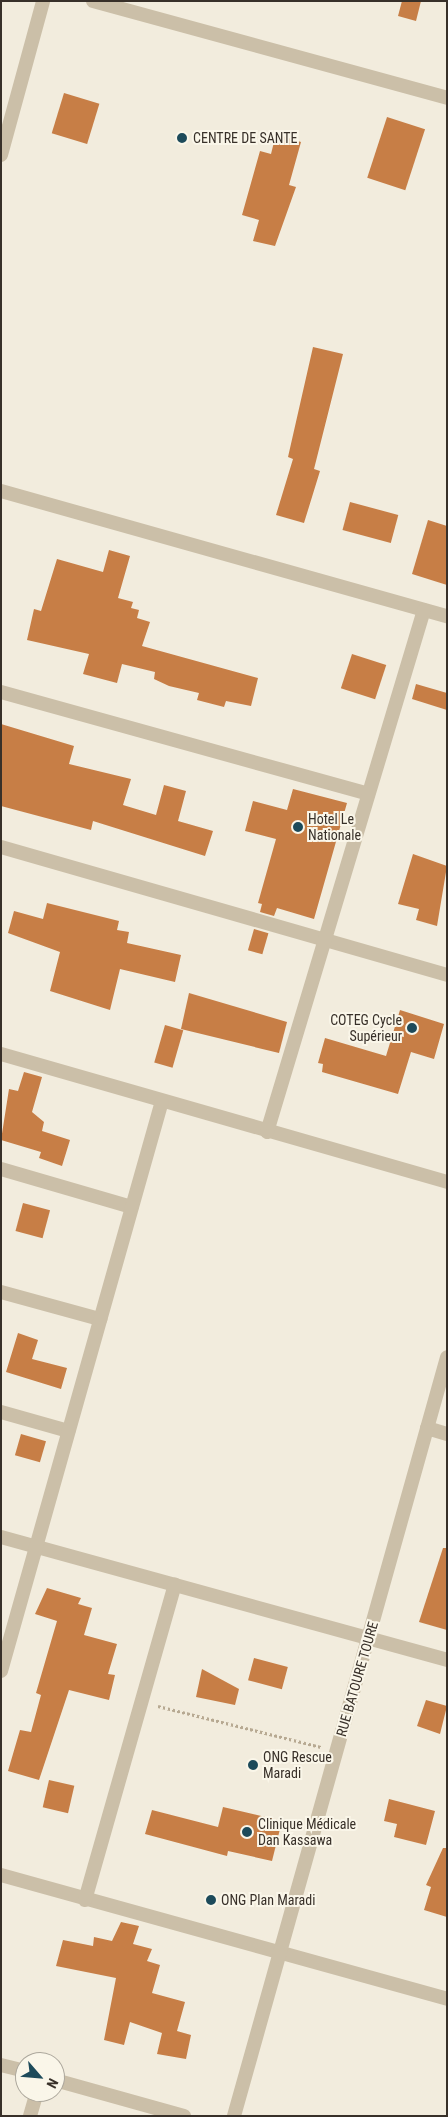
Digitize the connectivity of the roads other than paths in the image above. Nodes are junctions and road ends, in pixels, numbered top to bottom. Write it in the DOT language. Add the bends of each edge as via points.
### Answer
graph roads {
  1 [pos="43,1"];
  2 [pos="93,1"];
  3 [pos="447,98"];
  4 [pos="1,155"];
  5 [pos="1,491"];
  6 [pos="424,610"];
  7 [pos="447,616"];
  8 [pos="1,692"];
  9 [pos="368,794"];
  10 [pos="1,847"];
  11 [pos="325,940"];
  12 [pos="447,975"];
  13 [pos="1,1054"];
  14 [pos="162,1101"];
  15 [pos="267,1132"];
  16 [pos="1,1169"];
  17 [pos="447,1182"];
  18 [pos="132,1207"];
  19 [pos="1,1292"];
  20 [pos="100,1319"];
  21 [pos="447,1357"];
  22 [pos="1,1412"];
  23 [pos="427,1428"];
  24 [pos="68,1431"];
  25 [pos="447,1434"];
  26 [pos="1,1537"];
  27 [pos="36,1546"];
  28 [pos="175,1585"];
  29 [pos="368,1636"];
  30 [pos="447,1660"];
  31 [pos="1,1671"];
  32 [pos="1,1875"];
  33 [pos="85,1900"];
  34 [pos="280,1953"];
  35 [pos="447,1999"];
  36 [pos="1,2065"];
  37 [pos="15,2068"];
  38 [pos="65,2083"];
  39 [pos="34,2102"];
  40 [pos="30,2116"];
  41 [pos="184,2116"];
  42 [pos="234,2116"];
  1 -- 4 [label="street"];
  2 -- 3 [label="street"];
  5 -- 6 [label="street"];
  6 -- 7 [label="street"];
  6 -- 9 [label="street"];
  8 -- 9 [label="street"];
  9 -- 11 [label="street"];
  10 -- 11 [label="street"];
  11 -- 12 [label="street"];
  11 -- 15 [label="street"];
  13 -- 14 [label="street"];
  14 -- 15 [label="street"];
  14 -- 18 [label="street"];
  15 -- 17 [label="street"];
  16 -- 18 [label="street"];
  18 -- 20 [label="street"];
  19 -- 20 [label="street"];
  20 -- 24 [label="street"];
  21 -- 23 [label="street, RUE BATOURE TOURE"];
  22 -- 24 [label="street"];
  23 -- 25 [label="street"];
  23 -- 29 [label="street, RUE BATOURE TOURE"];
  24 -- 27 [label="street"];
  26 -- 27 [label="street"];
  27 -- 28 [label="street"];
  27 -- 31 [label="street"];
  28 -- 29 [label="street"];
  28 -- 33 [label="street"];
  29 -- 30 [label="street"];
  29 -- 34 [label="street, RUE BATOURE TOURE"];
  32 -- 33 [label="street"];
  33 -- 34 [label="street"];
  34 -- 35 [label="street"];
  34 -- 42 [label="street, RUE BATOURE TOURE"];
  36 -- 37 [label="street"];
  38 -- 41 [label="street"];
  39 -- 40 [label="street"];
}
